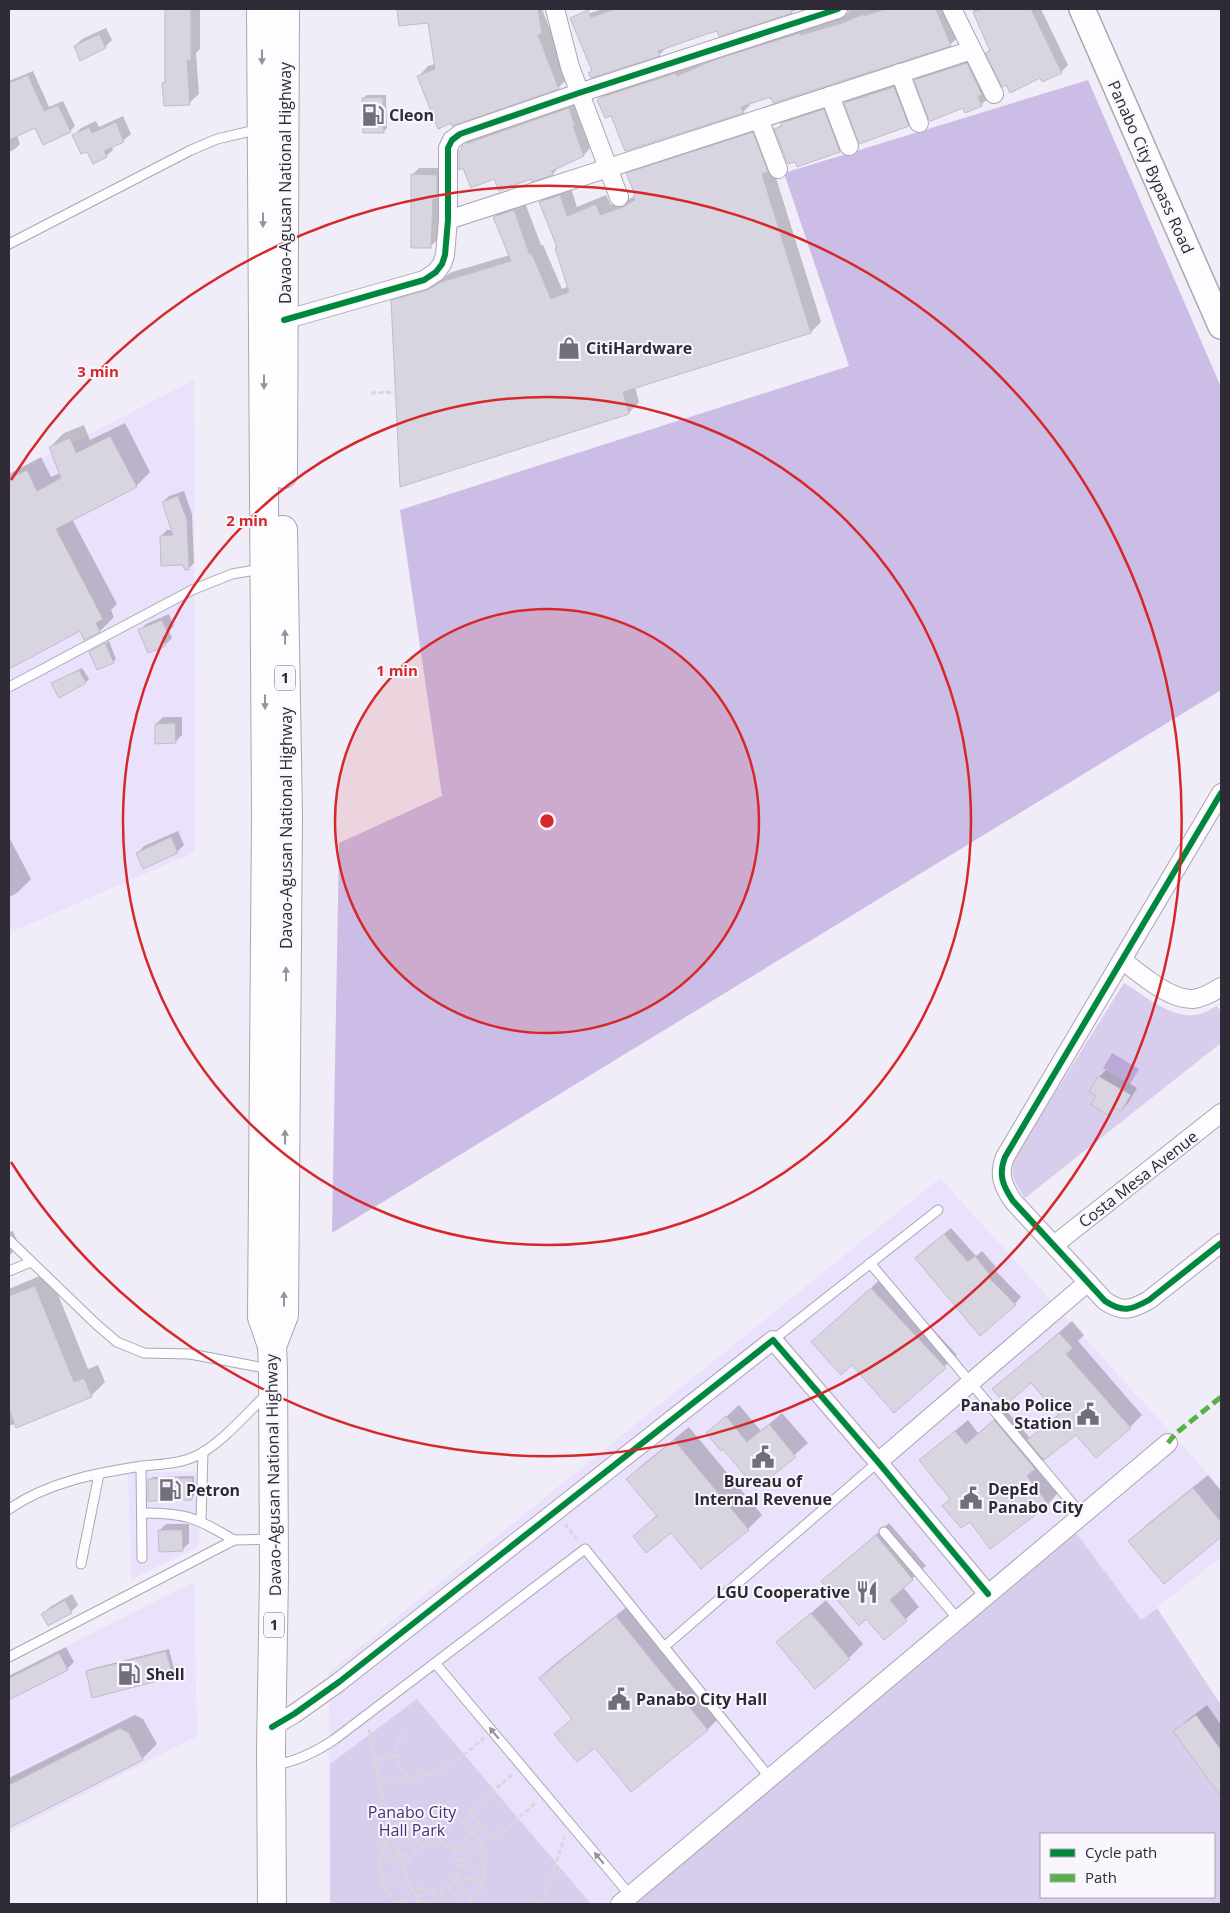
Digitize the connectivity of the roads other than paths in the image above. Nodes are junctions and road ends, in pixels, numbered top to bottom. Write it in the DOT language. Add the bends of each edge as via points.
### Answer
graph roads {
  1 [pos="261,9"];
  2 [pos="285,9"];
  3 [pos="838,9"];
  4 [pos="952,9"];
  5 [pos="1082,9"];
  6 [pos="561,10"];
  7 [pos="972,50"];
  8 [pos="900,73"];
  9 [pos="580,93"];
  10 [pos="994,94"];
  11 [pos="830,96"];
  12 [pos="759,119"];
  13 [pos="919,123"];
  14 [pos="273,128"];
  15 [pos="849,146"];
  16 [pos="607,168"];
  17 [pos="778,169"];
  18 [pos="619,196"];
  19 [pos="448,220"];
  20 [pos="9,244"];
  21 [pos="284,320"];
  22 [pos="1221,326"];
  23 [pos="274,569"];
  24 [pos="9,687"];
  25 [pos="1221,793"];
  26 [pos="1122,960"];
  27 [pos="1221,986"];
  28 [pos="1221,1113"];
  29 [pos="938,1210"];
  30 [pos="9,1240"];
  31 [pos="1221,1243"];
  32 [pos="1054,1245"];
  33 [pos="31,1262"];
  34 [pos="870,1263"];
  35 [pos="9,1271"];
  36 [pos="1088,1282"];
  37 [pos="772,1340"];
  38 [pos="272,1368"];
  39 [pos="971,1382"];
  40 [pos="1168,1443"];
  41 [pos="202,1452"];
  42 [pos="878,1462"];
  43 [pos="141,1466"];
  44 [pos="99,1474"];
  45 [pos="9,1509"];
  46 [pos="142,1513"];
  47 [pos="1082,1515"];
  48 [pos="202,1521"];
  49 [pos="884,1532"];
  50 [pos="274,1539"];
  51 [pos="234,1540"];
  52 [pos="142,1558"];
  53 [pos="81,1564"];
  54 [pos="988,1594"];
  55 [pos="958,1620"];
  56 [pos="664,1647"];
  57 [pos="9,1657"];
  58 [pos="435,1664"];
  59 [pos="272,1727"];
  60 [pos="271,1766"];
  61 [pos="770,1778"];
  62 [pos="625,1900"];
  63 [pos="272,1904"];
  1 -- 14 [label="highway, Davao-Agusan National Highway / 1, one-way"];
  2 -- 14 [label="highway, Davao-Agusan National Highway / 1"];
  3 -- 9 [label="street"];
  4 -- 7 [label="street"];
  5 -- 22 [label="main road, Panabo City Bypass Road"];
  6 -- 9 [label="street" via="570,67"];
  7 -- 8 [label="street"];
  7 -- 10 [label="street"];
  8 -- 11 [label="street"];
  8 -- 13 [label="street"];
  9 -- 16 [label="street"];
  9 -- 19 [label="street" via="473,128 452,140 447,157"];
  11 -- 12 [label="street"];
  11 -- 15 [label="street"];
  12 -- 16 [label="street"];
  12 -- 17 [label="street"];
  14 -- 20 [label="lane" via="224,137 191,150"];
  14 -- 21 [label="highway, Davao-Agusan National Highway / 1"];
  14 -- 23 [label="highway, Davao-Agusan National Highway / 1, one-way"];
  16 -- 18 [label="street"];
  16 -- 19 [label="street"];
  19 -- 21 [label="street" via="442,264 424,280"];
  21 -- 23 [label="highway, Davao-Agusan National Highway / 1" via="283,498"];
  23 -- 24 [label="lane" via="232,574 192,590"];
  23 -- 38 [label="highway, Davao-Agusan National Highway / 1" via="277,816 262,1316"];
  25 -- 26 [label="street"];
  26 -- 27 [label="street" via="1179,998 1194,999"];
  26 -- 32 [label="street" via="1001,1168 1001,1178 1013,1201"];
  28 -- 32 [label="street, Costa Mesa Avenue"];
  29 -- 34 [label="lane"];
  30 -- 33 [label="lane"];
  31 -- 36 [label="street" via="1138,1307 1127,1310 1115,1308"];
  32 -- 36 [label="street"];
  33 -- 35 [label="lane"];
  33 -- 38 [label="lane" via="96,1324 128,1347 144,1353 190,1354"];
  34 -- 37 [label="lane"];
  34 -- 39 [label="lane"];
  36 -- 39 [label="street"];
  37 -- 42 [label="street"];
  37 -- 59 [label="street" via="332,1687"];
  38 -- 41 [label="lane" via="230,1429"];
  38 -- 50 [label="highway, Davao-Agusan National Highway / 1"];
  39 -- 42 [label="street"];
  39 -- 47 [label="lane"];
  40 -- 47 [label="street"];
  41 -- 43 [label="lane" via="186,1460"];
  41 -- 48 [label="lane"];
  42 -- 54 [label="street"];
  42 -- 56 [label="lane"];
  43 -- 44 [label="lane"];
  43 -- 46 [label="lane"];
  44 -- 45 [label="lane" via="45,1488"];
  44 -- 53 [label="lane"];
  46 -- 48 [label="lane" via="172,1513"];
  46 -- 52 [label="lane"];
  47 -- 54 [label="street"];
  48 -- 51 [label="lane"];
  49 -- 55 [label="lane"];
  50 -- 51 [label="lane"];
  50 -- 59 [label="highway, Davao-Agusan National Highway / 1"];
  51 -- 57 [label="lane"];
  54 -- 55 [label="street"];
  55 -- 61 [label="street"];
  56 -- 58 [label="lane" via="585,1549"];
  56 -- 61 [label="lane"];
  58 -- 60 [label="lane" via="318,1751"];
  62 -- 58 [label="lane, one-way" via="570,1823"];
  59 -- 60 [label="highway, Davao-Agusan National Highway / 1"];
  60 -- 63 [label="highway, Davao-Agusan National Highway / 1"];
  61 -- 62 [label="street"];
}
